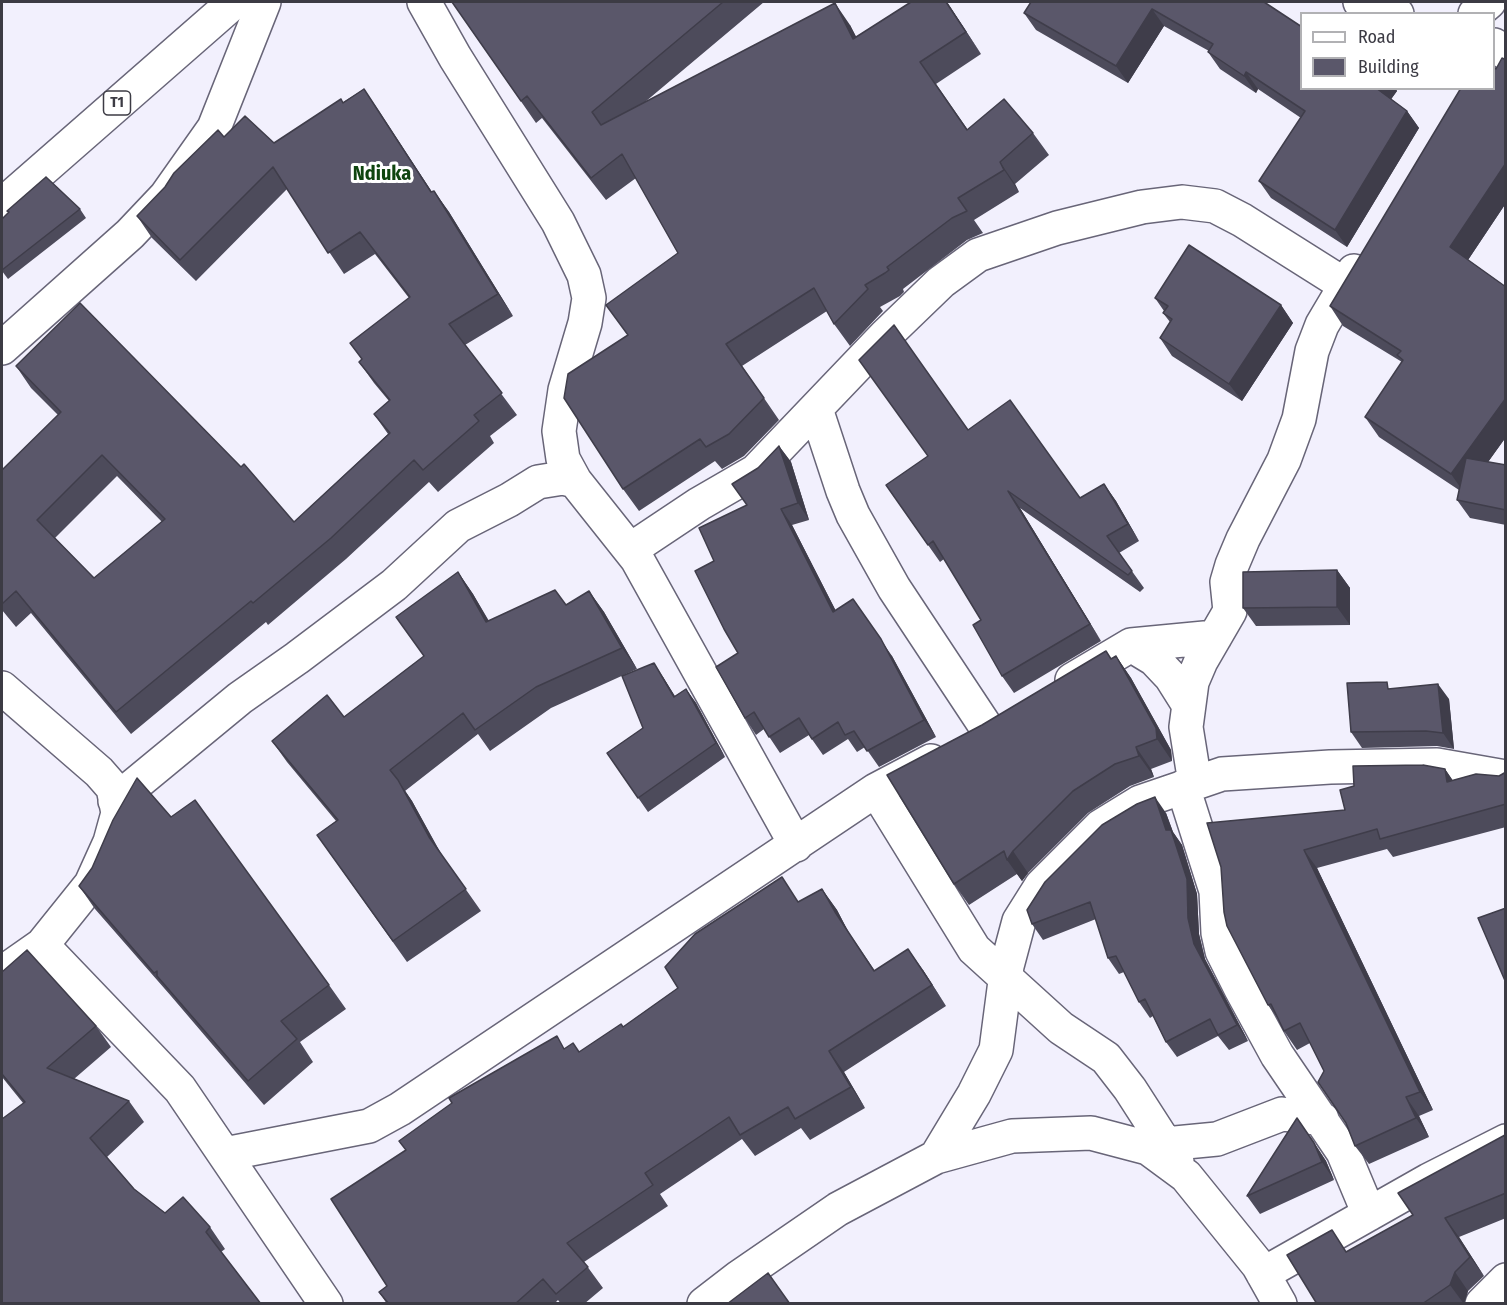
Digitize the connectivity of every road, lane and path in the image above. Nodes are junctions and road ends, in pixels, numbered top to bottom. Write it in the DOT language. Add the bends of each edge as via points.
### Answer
graph roads {
  1 [pos="234,2"];
  2 [pos="264,2"];
  3 [pos="424,2"];
  4 [pos="1360,2"];
  5 [pos="1489,2"];
  6 [pos="1390,12"];
  7 [pos="1477,12"];
  8 [pos="2,205"];
  9 [pos="1369,246"];
  10 [pos="1345,285"];
  11 [pos="2,348"];
  12 [pos="816,409"];
  13 [pos="575,481"];
  14 [pos="630,550"];
  15 [pos="1215,637"];
  16 [pos="1131,645"];
  17 [pos="2,688"];
  18 [pos="1049,693"];
  19 [pos="1188,704"];
  20 [pos="1506,777"];
  21 [pos="1189,785"];
  22 [pos="876,790"];
  23 [pos="115,801"];
  24 [pos="796,845"];
  25 [pos="42,945"];
  26 [pos="2,973"];
  27 [pos="1006,979"];
  28 [pos="1322,1119"];
  29 [pos="1506,1141"];
  30 [pos="1165,1144"];
  31 [pos="225,1154"];
  32 [pos="936,1157"];
  33 [pos="1186,1176"];
  34 [pos="1369,1214"];
  35 [pos="1263,1274"];
  36 [pos="1506,1280"];
  37 [pos="326,1304"];
  38 [pos="704,1304"];
  39 [pos="1280,1304"];
  40 [pos="1482,1304"];
  1 -- 8 [label="main road, T1"];
  2 -- 11 [label="main road" via="214,128 166,196 130,234"];
  3 -- 13 [label="main road" via="558,222 584,275 589,298 585,323 565,390 559,431 563,459"];
  4 -- 6 [label="main road"];
  5 -- 7 [label="main road"];
  9 -- 10 [label="main road"];
  10 -- 12 [label="main road" via="1215,206 1182,202 1142,207 1057,228 978,255 940,282"];
  10 -- 15 [label="main road" via="1312,351 1299,419 1284,460 1232,565 1227,582 1230,611"];
  12 -- 14 [label="main road" via="756,471"];
  12 -- 22 [label="main road" via="853,515 894,588 998,724"];
  13 -- 14 [label="main road"];
  13 -- 23 [label="main road" via="563,478 538,482 458,526 394,585 240,698"];
  14 -- 24 [label="main road"];
  15 -- 16 [label="main road"];
  15 -- 19 [label="main road" via="1192,682"];
  16 -- 18 [label="main road"];
  16 -- 19 [label="main road" via="1154,659 1172,677"];
  17 -- 23 [label="main road" via="99,772 113,788"];
  19 -- 21 [label="main road"];
  20 -- 21 [label="main road" via="1437,765 1330,767 1222,774"];
  21 -- 27 [label="main road" via="1140,802 1101,826 1041,886 1019,921"];
  21 -- 28 [label="main road" via="1216,891 1222,951 1277,1055"];
  22 -- 24 [label="main road"];
  22 -- 27 [label="main road" via="974,949"];
  23 -- 25 [label="main road" via="118,813 110,842 91,884"];
  24 -- 31 [label="main road" via="369,1126"];
  25 -- 26 [label="main road"];
  25 -- 31 [label="main road" via="180,1089"];
  27 -- 30 [label="main road" via="1061,1028 1106,1058"];
  27 -- 32 [label="main road" via="996,1050"];
  28 -- 30 [label="main road" via="1282,1114 1216,1139"];
  28 -- 34 [label="main road" via="1343,1152"];
  29 -- 34 [label="main road"];
  30 -- 33 [label="main road"];
  31 -- 37 [label="main road"];
  32 -- 33 [label="main road" via="1012,1136 1091,1133 1148,1148"];
  32 -- 38 [label="main road" via="838,1209"];
  33 -- 35 [label="main road"];
  34 -- 35 [label="main road"];
  35 -- 39 [label="main road"];
  36 -- 40 [label="main road"];
}
